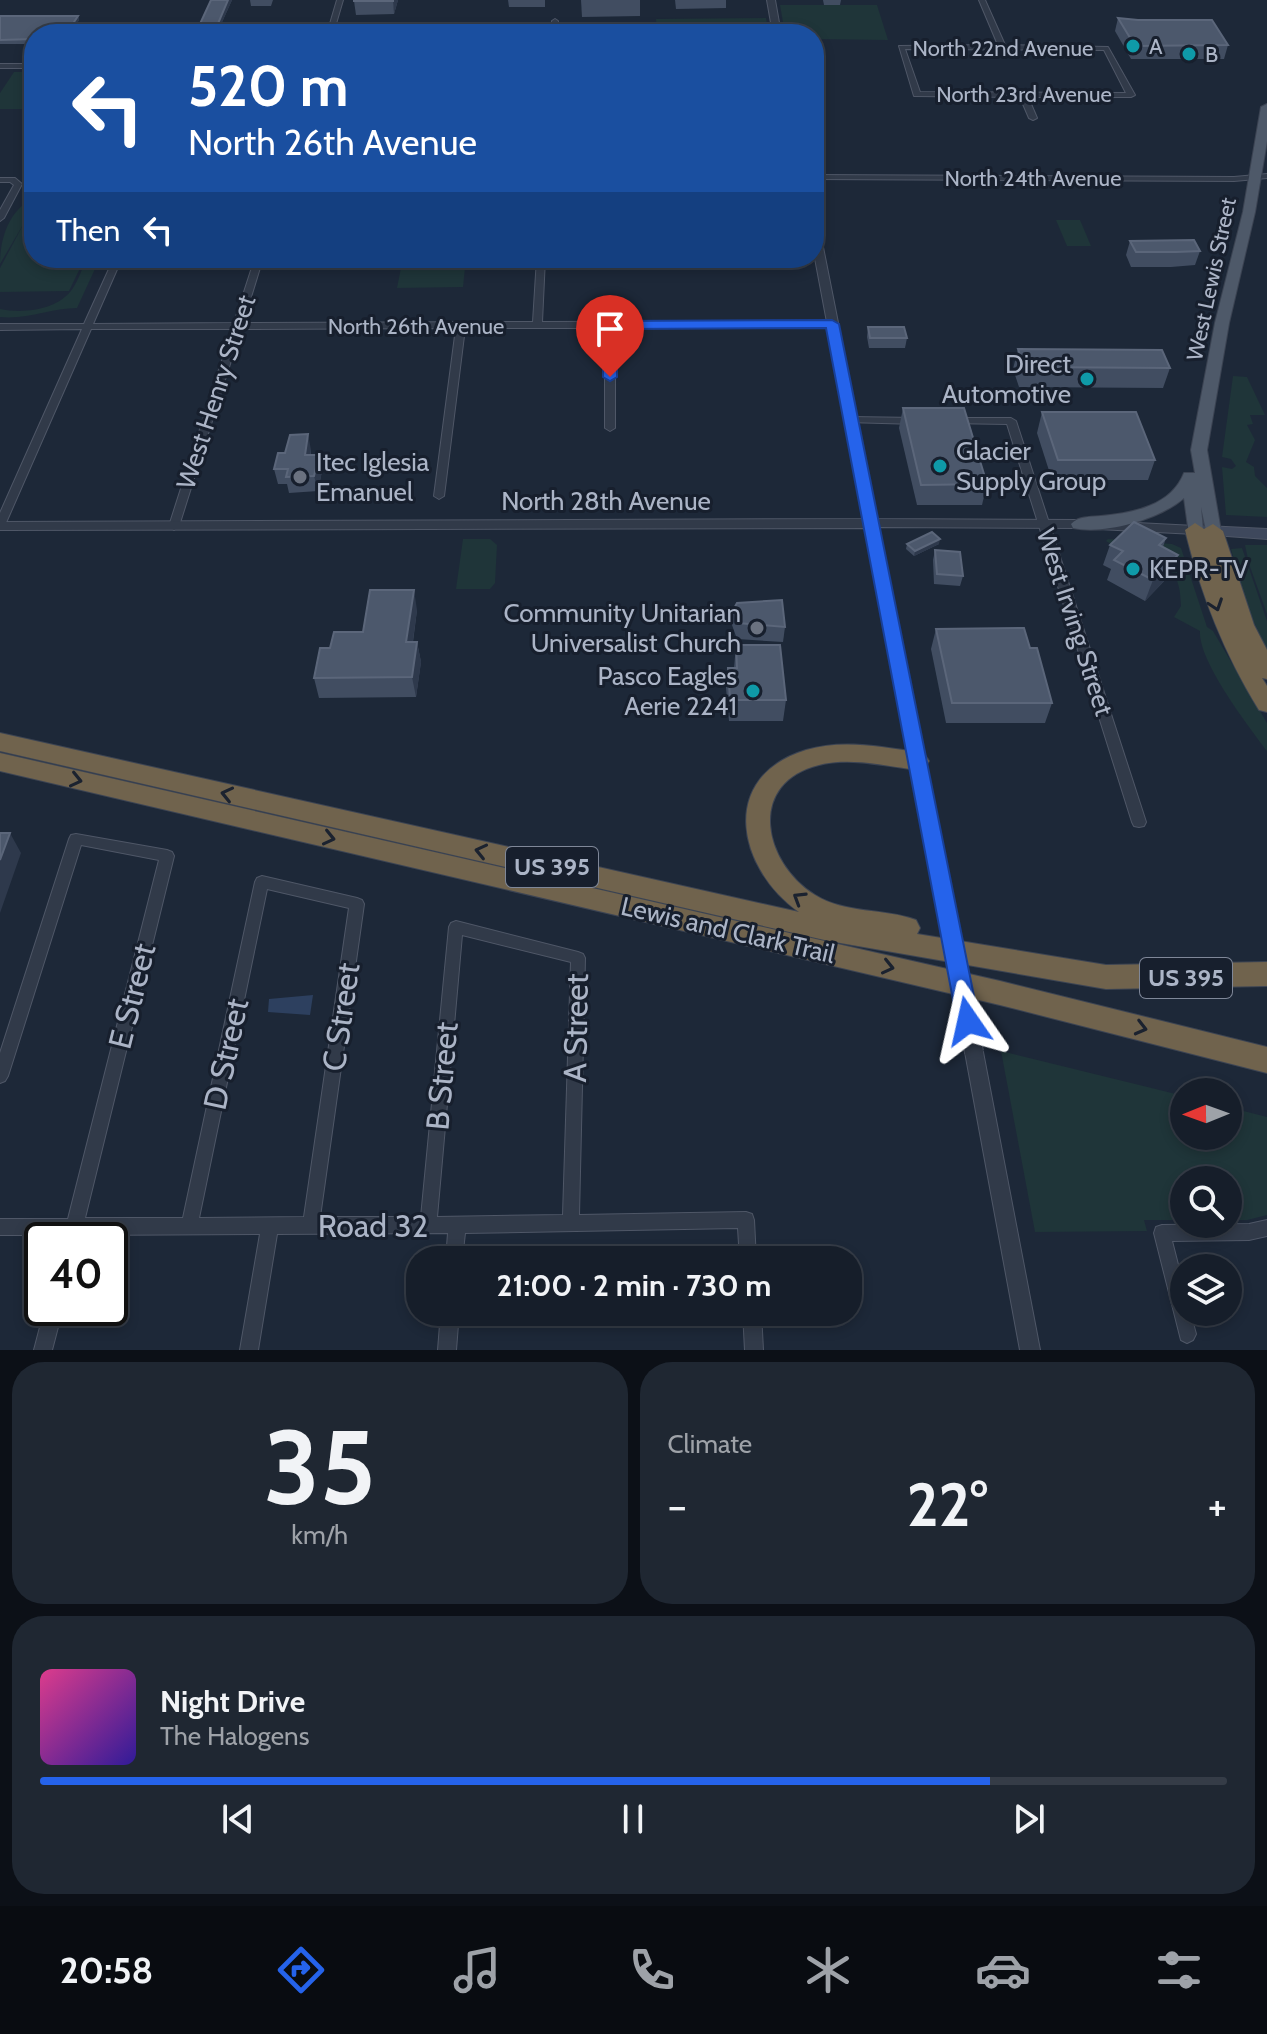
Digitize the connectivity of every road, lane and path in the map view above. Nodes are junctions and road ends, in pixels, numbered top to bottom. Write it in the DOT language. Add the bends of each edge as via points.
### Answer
graph roads {
  1 [pos="340,0"];
  2 [pos="771,0"];
  3 [pos="982,0"];
  4 [pos="555,21"];
  5 [pos="333,24"];
  6 [pos="555,24"];
  7 [pos="775,24"];
  8 [pos="1003,48"];
  9 [pos="0,66"];
  10 [pos="24,66"];
  11 [pos="917,94"];
  12 [pos="1023,94"];
  13 [pos="1131,95"];
  14 [pos="1267,107"];
  15 [pos="1033,118"];
  16 [pos="824,177"];
  17 [pos="1260,177"];
  18 [pos="0,180"];
  19 [pos="0,218"];
  20 [pos="114,268"];
  21 [pos="256,268"];
  22 [pos="540,268"];
  23 [pos="822,268"];
  24 [pos="832,324"];
  25 [pos="537,325"];
  26 [pos="610,325"];
  27 [pos="237,326"];
  28 [pos="461,326"];
  29 [pos="0,327"];
  30 [pos="87,327"];
  31 [pos="851,420"];
  32 [pos="924,421"];
  33 [pos="938,421"];
  34 [pos="610,428"];
  35 [pos="1198,459"];
  36 [pos="1189,481"];
  37 [pos="439,496"];
  38 [pos="871,523"];
  39 [pos="1044,524"];
  40 [pos="1079,524"];
  41 [pos="0,526"];
  42 [pos="174,526"];
  43 [pos="1204,531"];
  44 [pos="1267,534"];
  45 [pos="1267,671"];
  46 [pos="1267,704"];
  47 [pos="0,742"];
  48 [pos="917,761"];
  49 [pos="0,762"];
  50 [pos="1139,822"];
  51 [pos="262,882"];
  52 [pos="456,927"];
  53 [pos="1267,974"];
  54 [pos="1175,978"];
  55 [pos="1267,1060"];
  56 [pos="0,1076"];
  57 [pos="76,1222"];
  58 [pos="571,1223"];
  59 [pos="457,1225"];
  60 [pos="189,1226"];
  61 [pos="270,1226"];
  62 [pos="311,1226"];
  63 [pos="428,1226"];
  64 [pos="0,1227"];
  65 [pos="1267,1228"];
  66 [pos="24,1229"];
  67 [pos="128,1230"];
  68 [pos="455,1246"];
  69 [pos="747,1246"];
  70 [pos="49,1326"];
  71 [pos="449,1326"];
  72 [pos="753,1326"];
  73 [pos="1187,1334"];
  74 [pos="43,1350"];
  75 [pos="249,1350"];
  76 [pos="447,1350"];
  77 [pos="754,1350"];
  78 [pos="1030,1350"];
  1 -- 5 [label="street"];
  2 -- 7 [label="street"];
  3 -- 8 [label="street"];
  4 -- 6 [label="street"];
  8 -- 11 [label="street, North 22nd Avenue" via="901,47"];
  8 -- 13 [label="street, North 22nd Avenue" via="1106,48"];
  9 -- 10 [label="street"];
  11 -- 12 [label="street, North 23rd Avenue"];
  12 -- 13 [label="street, North 23rd Avenue"];
  12 -- 15 [label="street"];
  14 -- 17 [label="main road, West Lewis Street"];
  16 -- 17 [label="street, North 24th Avenue"];
  17 -- 35 [label="main road, West Lewis Street" via="1222,323"];
  18 -- 19 [label="street" via="15,181 17,188"];
  20 -- 30 [label="street"];
  21 -- 27 [label="street, West Henry Street"];
  22 -- 25 [label="street"];
  23 -- 24 [label="street"];
  24 -- 26 [label="street, North 26th Avenue"];
  24 -- 31 [label="street"];
  25 -- 26 [label="street, North 26th Avenue"];
  25 -- 28 [label="street, North 26th Avenue"];
  26 -- 34 [label="street"];
  27 -- 28 [label="street, North 26th Avenue"];
  27 -- 30 [label="street, North 26th Avenue"];
  27 -- 42 [label="street, West Henry Street"];
  28 -- 37 [label="street"];
  29 -- 30 [label="street, North 26th Avenue"];
  30 -- 41 [label="street"];
  31 -- 32 [label="street"];
  31 -- 38 [label="street"];
  33 -- 39 [label="street, West Irving Street" via="1011,421"];
  35 -- 36 [label="main road, West Lewis Street"];
  35 -- 43 [label="main road, West Lewis Street"];
  36 -- 40 [label="main road" via="1159,511"];
  36 -- 43 [label="main road, West Lewis Street"];
  38 -- 39 [label="street, North 28th Avenue"];
  38 -- 42 [label="street, North 28th Avenue"];
  38 -- 48 [label="street"];
  39 -- 40 [label="street, North 28th Avenue"];
  39 -- 50 [label="street, West Irving Street"];
  40 -- 43 [label="street, North 28th Avenue"];
  41 -- 42 [label="street, North 28th Avenue"];
  43 -- 44 [label="main road"];
  43 -- 45 [label="highway"];
  43 -- 46 [label="highway, one-way" via="1222,621"];
  54 -- 47 [label="highway, Lewis and Clark Trail / US 395, one-way" via="1106,977 829,930"];
  54 -- 48 [label="highway, one-way" via="1133,966 830,913 788,892 774,878 756,829 761,801 778,777 808,758 841,753"];
  48 -- 78 [label="street, bridge"];
  49 -- 55 [label="highway, Lewis and Clark Trail / US 395, one-way" via="985,989"];
  51 -- 60 [label="street, D Street"];
  51 -- 62 [label="street, C Street" via="357,904"];
  52 -- 58 [label="street, A Street" via="578,958"];
  52 -- 63 [label="street, B Street"];
  53 -- 54 [label="highway, Lewis and Clark Trail / US 395"];
  56 -- 57 [label="street, E Street" via="76,839 167,856"];
  58 -- 59 [label="street, Road 32"];
  58 -- 69 [label="street, Road 32" via="746,1220"];
  59 -- 63 [label="street, Road 32"];
  59 -- 68 [label="street"];
  60 -- 61 [label="street, Road 32"];
  60 -- 67 [label="street, Road 32"];
  61 -- 62 [label="street, Road 32"];
  61 -- 75 [label="street"];
  62 -- 63 [label="street, Road 32"];
  64 -- 66 [label="street, Road 32"];
  65 -- 73 [label="street" via="1162,1233"];
  70 -- 74 [label="street"];
  71 -- 76 [label="street"];
  72 -- 77 [label="street"];
}
